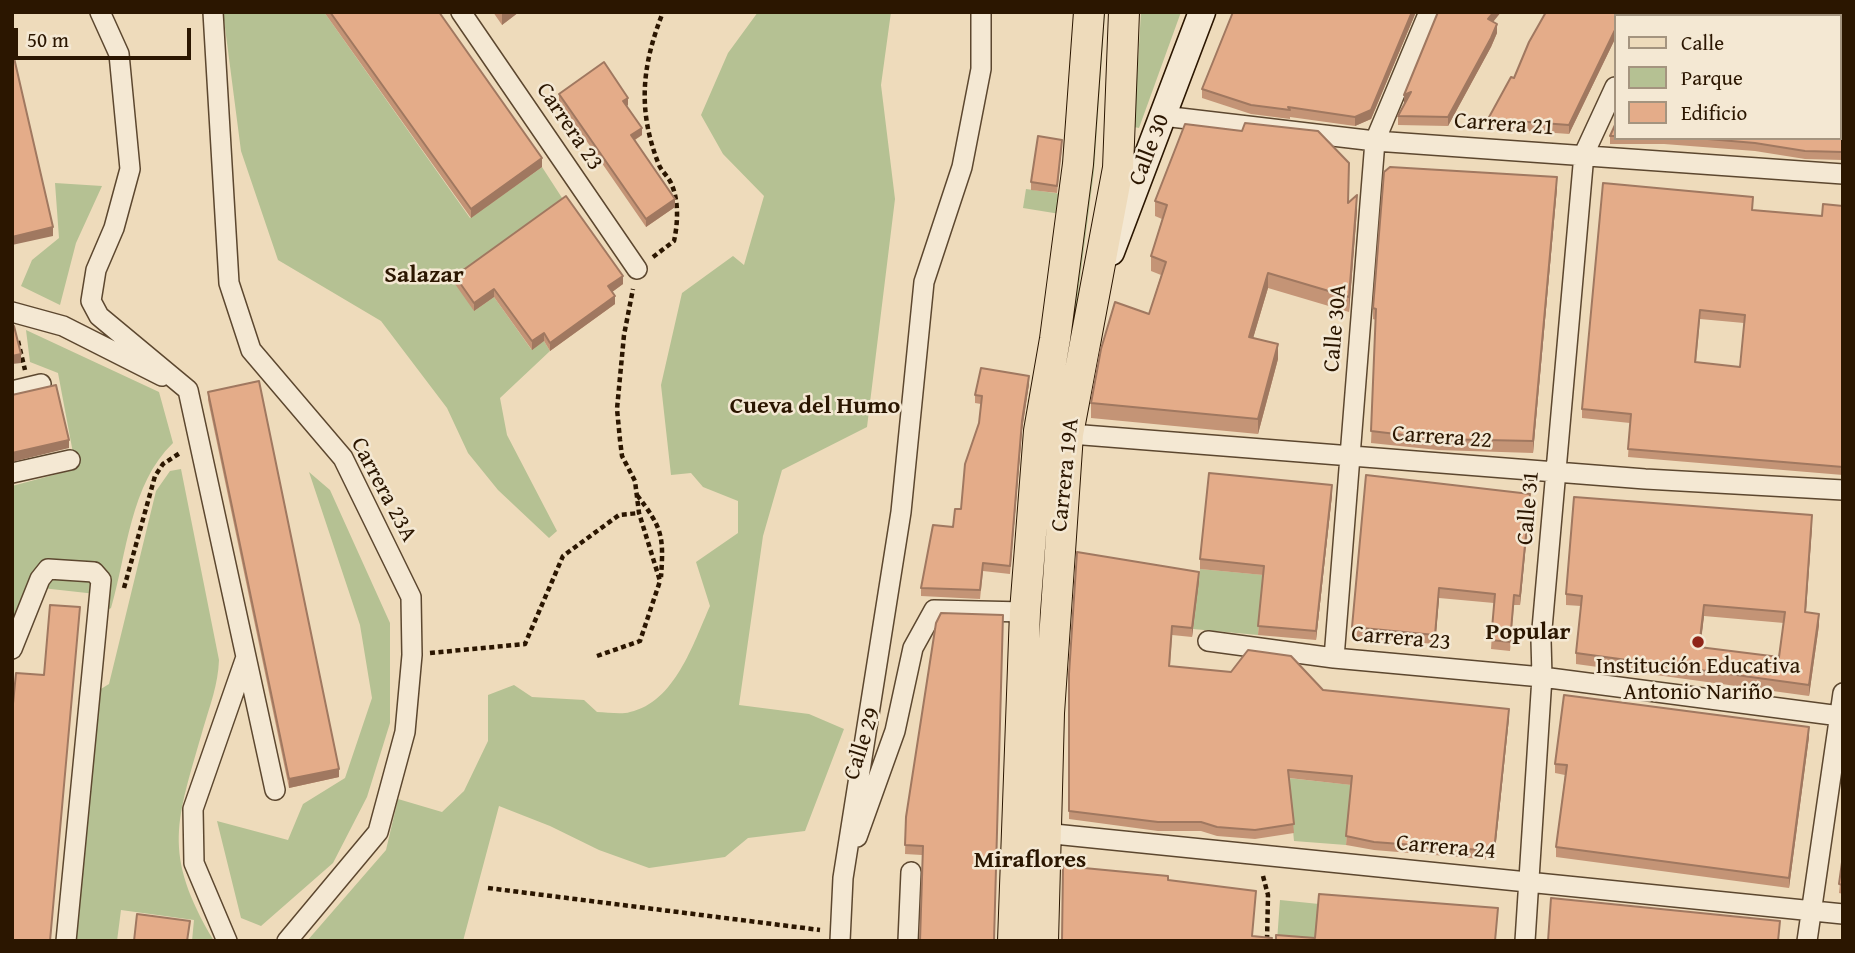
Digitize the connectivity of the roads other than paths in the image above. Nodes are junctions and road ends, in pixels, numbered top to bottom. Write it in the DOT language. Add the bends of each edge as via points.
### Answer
graph roads {
  1 [pos="100,12"];
  2 [pos="213,12"];
  3 [pos="461,12"];
  4 [pos="981,12"];
  5 [pos="1089,12"];
  6 [pos="1124,12"];
  7 [pos="1202,12"];
  8 [pos="1429,12"];
  9 [pos="1614,89"];
  10 [pos="1163,116"];
  11 [pos="1375,141"];
  12 [pos="1584,154"];
  13 [pos="1843,174"];
  14 [pos="637,269"];
  15 [pos="1097,287"];
  16 [pos="12,312"];
  17 [pos="188,390"];
  18 [pos="1053,432"];
  19 [pos="1350,457"];
  20 [pos="70,460"];
  21 [pos="1557,470"];
  22 [pos="12,473"];
  23 [pos="1843,490"];
  24 [pos="1025,612"];
  25 [pos="1208,641"];
  26 [pos="12,649"];
  27 [pos="1335,658"];
  28 [pos="245,659"];
  29 [pos="1542,677"];
  30 [pos="1843,693"];
  31 [pos="1840,716"];
  32 [pos="275,790"];
  33 [pos="1044,833"];
  34 [pos="911,872"];
  35 [pos="843,878"];
  36 [pos="1529,880"];
  37 [pos="1809,910"];
  38 [pos="1843,914"];
  39 [pos="841,937"];
  40 [pos="66,941"];
  41 [pos="226,941"];
  42 [pos="287,941"];
  43 [pos="908,941"];
  44 [pos="1013,941"];
  45 [pos="1043,941"];
  46 [pos="1525,941"];
  47 [pos="1807,941"];
  1 -- 17 [label="street" via="119,54 130,169 114,228 96,270 91,301 99,316"];
  2 -- 42 [label="street, Carrera 23A" via="229,283 251,350 343,458 411,597 412,655 405,732 378,832"];
  3 -- 14 [label="street, Carrera 23"];
  4 -- 35 [label="street" via="981,69 962,167 924,282 901,513"];
  5 -- 18 [label="main road, Carrera 19A" via="1078,164 1055,339"];
  6 -- 15 [label="main road, Carrera 19A" via="1118,168"];
  7 -- 10 [label="street, Calle 30"];
  8 -- 11 [label="street, Calle 30A"];
  9 -- 12 [label="street, Calle 31"];
  10 -- 11 [label="street, Carrera 21"];
  10 -- 15 [label="street, Calle 30"];
  11 -- 12 [label="street, Carrera 21"];
  11 -- 19 [label="street, Calle 30A"];
  12 -- 13 [label="street, Carrera 21"];
  12 -- 21 [label="street, Calle 31"];
  15 -- 18 [label="main road, Carrera 19A"];
  16 -- 17 [label="street" via="63,326"];
  17 -- 28 [label="street"];
  18 -- 19 [label="street, Carrera 22"];
  18 -- 24 [label="main road, Carrera 19A"];
  18 -- 33 [label="main road, Carrera 19A"];
  19 -- 21 [label="street, Carrera 22"];
  19 -- 27 [label="street, Calle 30A"];
  20 -- 22 [label="street"];
  21 -- 23 [label="street, Carrera 22"];
  21 -- 29 [label="street, Calle 31" via="1541,640"];
  24 -- 35 [label="street, Calle 29" via="933,610 923,624 913,648 895,731"];
  24 -- 44 [label="main road, Carrera 19A"];
  25 -- 27 [label="street, Carrera 23"];
  26 -- 40 [label="street" via="48,569 94,572 101,580"];
  27 -- 29 [label="street, Carrera 23"];
  28 -- 32 [label="street"];
  28 -- 41 [label="street" via="193,809 194,863"];
  29 -- 31 [label="street, Carrera 23"];
  29 -- 36 [label="street, Calle 31"];
  30 -- 31 [label="street"];
  31 -- 37 [label="street"];
  33 -- 36 [label="street, Carrera 24"];
  33 -- 45 [label="main road, Carrera 19A"];
  34 -- 43 [label="street"];
  35 -- 39 [label="street"];
  36 -- 37 [label="street, Carrera 24"];
  36 -- 46 [label="street, Calle 31"];
  37 -- 38 [label="street, Carrera 24"];
  37 -- 47 [label="street"];
}
